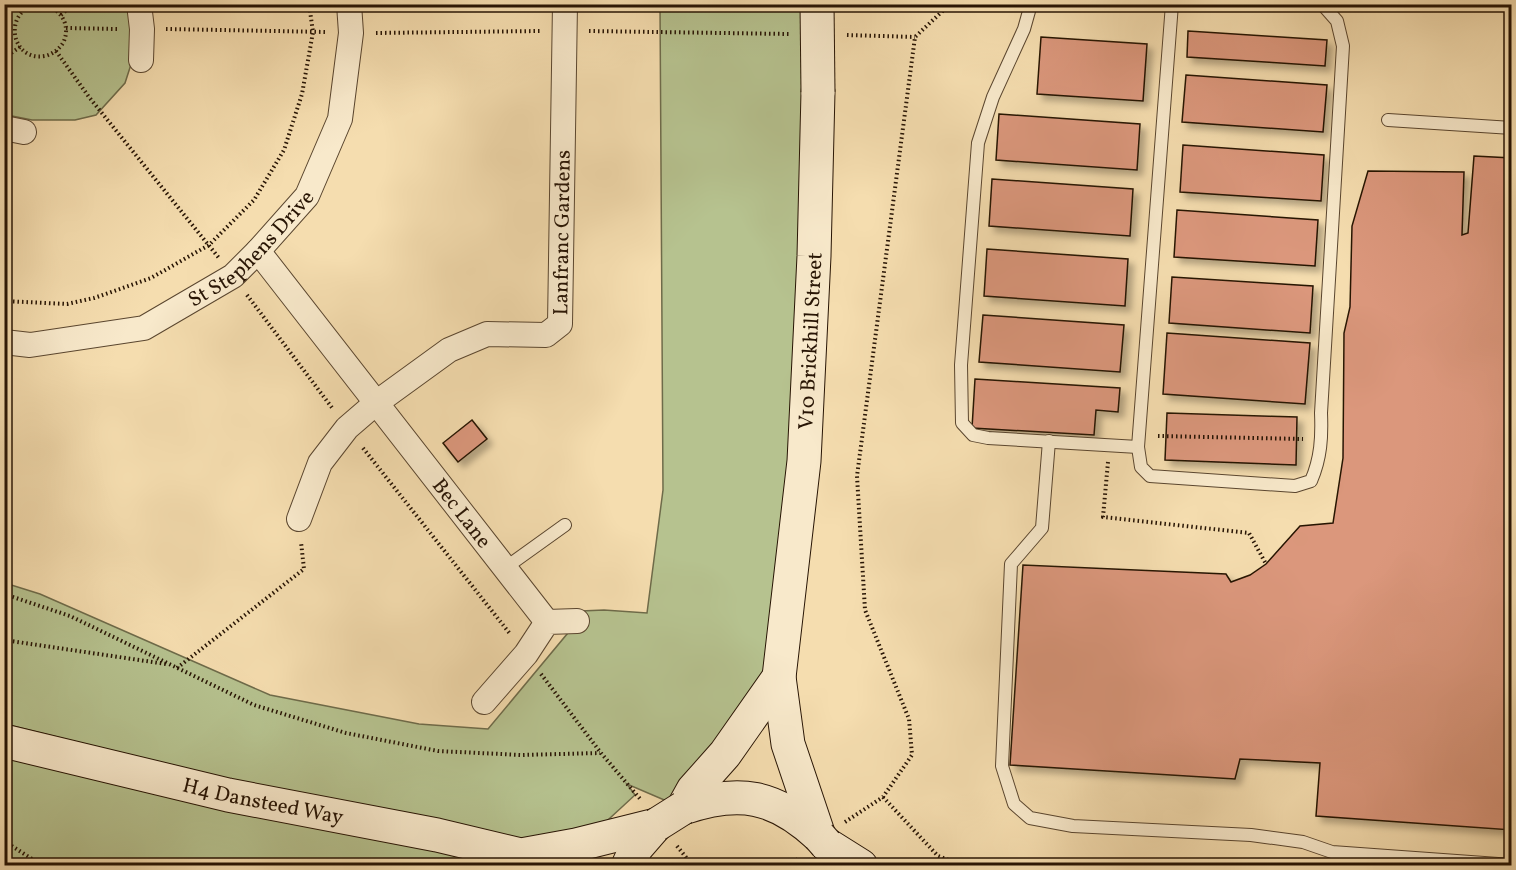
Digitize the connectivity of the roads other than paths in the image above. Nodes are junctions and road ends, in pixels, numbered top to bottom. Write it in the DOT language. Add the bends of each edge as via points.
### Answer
graph roads {
  1 [pos="139,4"];
  2 [pos="349,4"];
  3 [pos="565,4"];
  4 [pos="817,4"];
  5 [pos="1031,4"];
  6 [pos="1172,4"];
  7 [pos="1322,4"];
  8 [pos="141,60"];
  9 [pos="1388,120"];
  10 [pos="1512,128"];
  11 [pos="258,251"];
  12 [pos="4,342"];
  13 [pos="376,403"];
  14 [pos="1049,441"];
  15 [pos="1138,447"];
  16 [pos="299,519"];
  17 [pos="565,525"];
  18 [pos="505,568"];
  19 [pos="577,621"];
  20 [pos="547,622"];
  21 [pos="779,677"];
  22 [pos="484,702"];
  23 [pos="4,741"];
  24 [pos="795,803"];
  25 [pos="683,808"];
  26 [pos="656,825"];
  27 [pos="828,848"];
  28 [pos="528,860"];
  29 [pos="1512,865"];
  30 [pos="628,866"];
  31 [pos="861,866"];
  1 -- 8 [label="street"];
  2 -- 11 [label="street, St Stephens Drive" via="351,33 340,119 307,196"];
  3 -- 13 [label="street, Lanfranc Gardens" via="560,324 546,335 487,334 449,350"];
  4 -- 21 [label="street, V10 Brickhill Street, bridge" via="814,256 804,461"];
  5 -- 14 [label="lane" via="978,143 961,365 962,423 973,435"];
  6 -- 15 [label="lane"];
  7 -- 15 [label="lane" via="1337,21 1343,46 1318,466 1311,481 1295,486 1150,476 1141,466"];
  9 -- 10 [label="lane"];
  11 -- 12 [label="street, St Stephens Drive" via="233,276 144,328 30,345"];
  11 -- 13 [label="street, Bec Lane"];
  13 -- 16 [label="street" via="347,428 320,463"];
  13 -- 18 [label="street, Bec Lane"];
  14 -- 15 [label="lane"];
  14 -- 29 [label="lane" via="1042,528 1011,564 1002,766 1014,804 1030,818 1073,826 1251,835 1303,842 1332,852"];
  17 -- 18 [label="lane"];
  18 -- 20 [label="street, Bec Lane"];
  19 -- 20 [label="street"];
  20 -- 22 [label="street" via="526,654"];
  21 -- 24 [label="street, V10 Brickhill Street"];
  21 -- 25 [label="street, V10 Brickhill Street"];
  23 -- 28 [label="street, H4 Dansteed Way" via="228,795 437,835"];
  24 -- 25 [label="street" via="734,796 708,799"];
  24 -- 27 [label="street, V10 Brickhill Street"];
  25 -- 26 [label="street, bridge"];
  26 -- 28 [label="street, H4 Dansteed Way"];
  26 -- 30 [label="street" via="636,848"];
  27 -- 31 [label="street"];
}
